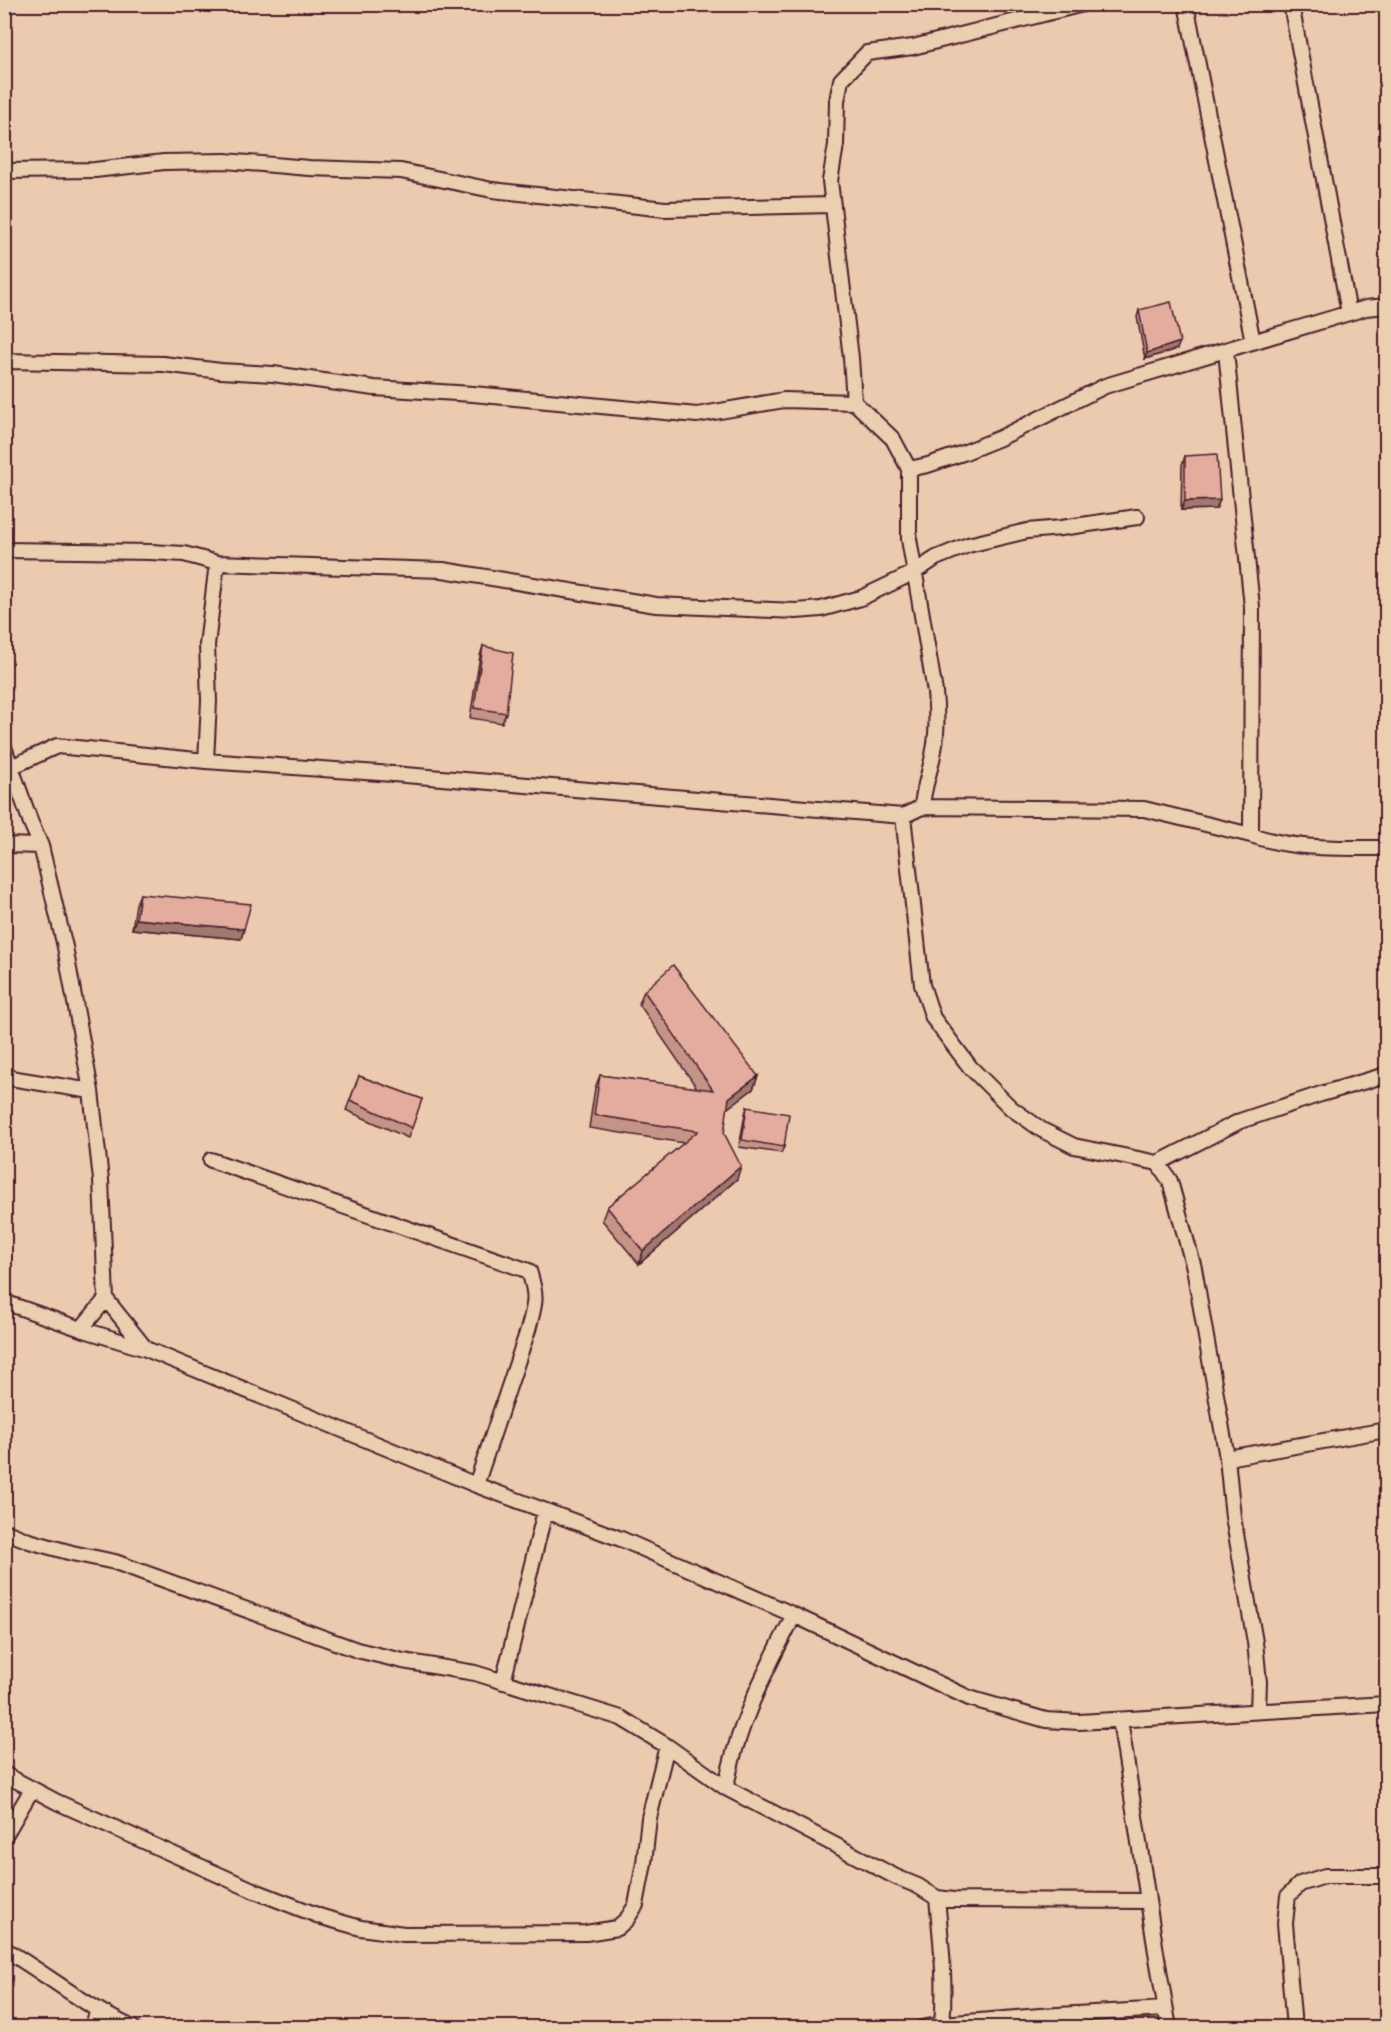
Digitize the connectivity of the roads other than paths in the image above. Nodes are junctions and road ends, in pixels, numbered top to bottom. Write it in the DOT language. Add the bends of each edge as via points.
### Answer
graph roads {
  1 [pos="1083,4"];
  2 [pos="1186,4"];
  3 [pos="1291,4"];
  4 [pos="4,171"];
  5 [pos="832,205"];
  6 [pos="1386,306"];
  7 [pos="1349,313"];
  8 [pos="1253,342"];
  9 [pos="1226,351"];
  10 [pos="4,362"];
  11 [pos="854,402"];
  12 [pos="909,469"];
  13 [pos="1137,517"];
  14 [pos="4,550"];
  15 [pos="217,563"];
  16 [pos="914,573"];
  17 [pos="4,747"];
  18 [pos="206,760"];
  19 [pos="11,767"];
  20 [pos="922,807"];
  21 [pos="903,816"];
  22 [pos="1251,835"];
  23 [pos="4,845"];
  24 [pos="41,846"];
  25 [pos="1386,849"];
  26 [pos="1386,1075"];
  27 [pos="4,1077"];
  28 [pos="91,1091"];
  29 [pos="211,1160"];
  30 [pos="1158,1163"];
  31 [pos="106,1299"];
  32 [pos="4,1302"];
  33 [pos="81,1329"];
  34 [pos="146,1349"];
  35 [pos="1386,1430"];
  36 [pos="1227,1458"];
  37 [pos="476,1485"];
  38 [pos="545,1511"];
  39 [pos="4,1531"];
  40 [pos="794,1615"];
  41 [pos="503,1682"];
  42 [pos="1386,1704"];
  43 [pos="1258,1711"];
  44 [pos="1120,1720"];
  45 [pos="667,1746"];
  46 [pos="4,1774"];
  47 [pos="726,1788"];
  48 [pos="32,1789"];
  49 [pos="4,1836"];
  50 [pos="1386,1876"];
  51 [pos="937,1898"];
  52 [pos="1148,1901"];
  53 [pos="4,1949"];
  54 [pos="1165,2009"];
  55 [pos="98,2010"];
  56 [pos="942,2024"];
  57 [pos="92,2028"];
  58 [pos="133,2028"];
  59 [pos="922,2028"];
  60 [pos="1169,2028"];
  61 [pos="1294,2028"];
  1 -- 5 [label="street" via="913,47 867,53 841,80 830,181"];
  2 -- 8 [label="street"];
  3 -- 7 [label="street"];
  4 -- 5 [label="street" via="94,170 225,160 401,171 492,190 665,209"];
  5 -- 11 [label="street"];
  6 -- 7 [label="street"];
  7 -- 8 [label="street"];
  8 -- 9 [label="street"];
  9 -- 12 [label="street" via="1105,386 1000,438"];
  9 -- 22 [label="street" via="1252,607"];
  10 -- 11 [label="street" via="163,364 374,388 697,415 784,400"];
  11 -- 12 [label="street" via="893,439"];
  12 -- 16 [label="street" via="909,539"];
  13 -- 16 [label="street" via="1027,531 968,545 936,558"];
  14 -- 15 [label="street" via="184,554"];
  15 -- 16 [label="street" via="443,570 656,605 796,610 842,604"];
  15 -- 18 [label="street" via="207,645"];
  16 -- 20 [label="street" via="937,714"];
  17 -- 19 [label="street"];
  18 -- 19 [label="street" via="57,746"];
  18 -- 21 [label="street"];
  19 -- 24 [label="street"];
  20 -- 21 [label="street"];
  20 -- 22 [label="street" via="1144,809"];
  21 -- 30 [label="street" via="922,985 933,1018 970,1067 1011,1108 1042,1130 1074,1146"];
  22 -- 25 [label="street" via="1320,848"];
  23 -- 24 [label="street"];
  24 -- 28 [label="street" via="65,947"];
  26 -- 30 [label="street" via="1240,1121"];
  27 -- 28 [label="street"];
  28 -- 31 [label="street" via="101,1180"];
  29 -- 37 [label="street" via="529,1271 536,1293 534,1306"];
  30 -- 36 [label="street" via="1170,1181 1194,1268"];
  31 -- 33 [label="street"];
  31 -- 34 [label="street"];
  32 -- 33 [label="street"];
  33 -- 34 [label="street"];
  34 -- 37 [label="street"];
  35 -- 36 [label="street"];
  36 -- 43 [label="street" via="1255,1642"];
  37 -- 38 [label="street"];
  38 -- 40 [label="street" via="621,1539"];
  38 -- 41 [label="street"];
  39 -- 41 [label="street" via="115,1562 357,1650"];
  40 -- 44 [label="street" via="969,1698 1046,1720"];
  40 -- 47 [label="street" via="754,1696 730,1764"];
  41 -- 45 [label="street" via="621,1718"];
  42 -- 43 [label="street"];
  43 -- 44 [label="street"];
  44 -- 52 [label="street"];
  45 -- 47 [label="street"];
  45 -- 48 [label="street" via="649,1818 636,1905 617,1928 586,1933 404,1934 361,1928 255,1891"];
  46 -- 48 [label="street"];
  47 -- 51 [label="street"];
  48 -- 49 [label="street"];
  50 -- 61 [label="street" via="1324,1876 1300,1884 1288,1896 1285,1923"];
  51 -- 52 [label="street"];
  51 -- 56 [label="street" via="945,1993"];
  52 -- 54 [label="street"];
  53 -- 55 [label="street"];
  54 -- 56 [label="street"];
  54 -- 60 [label="street"];
  55 -- 57 [label="street"];
  55 -- 58 [label="street"];
  56 -- 59 [label="street"];
}
